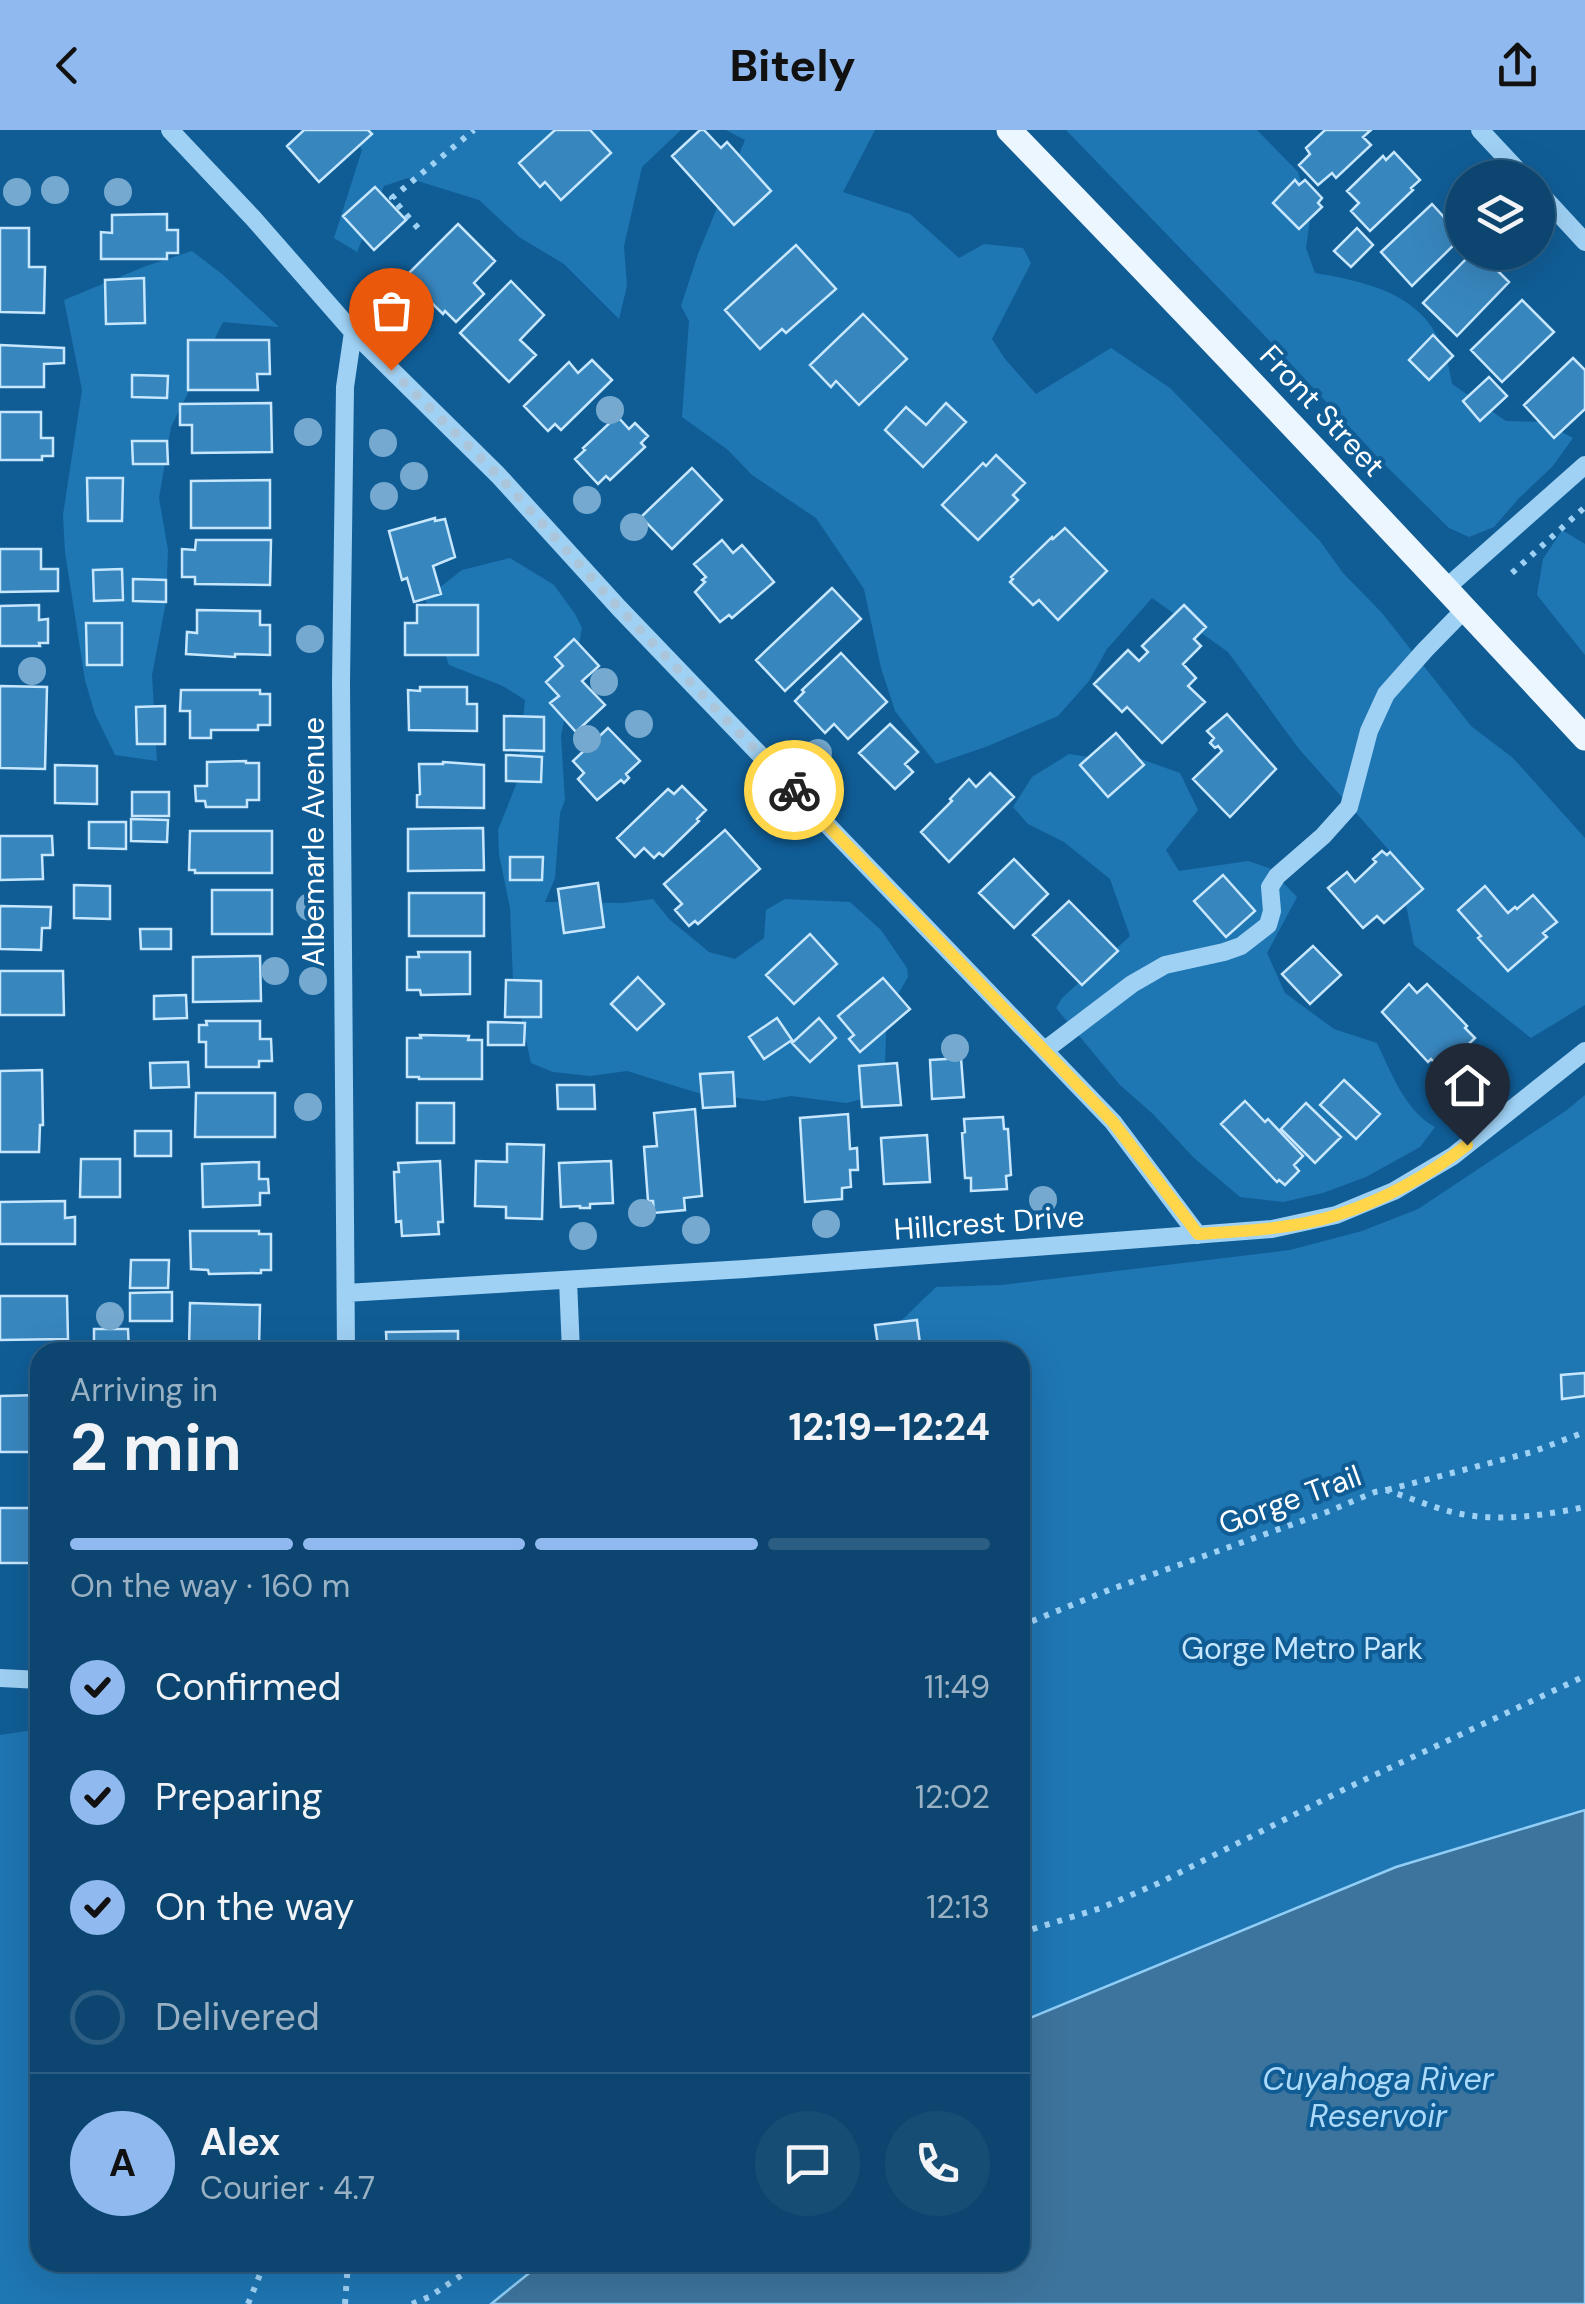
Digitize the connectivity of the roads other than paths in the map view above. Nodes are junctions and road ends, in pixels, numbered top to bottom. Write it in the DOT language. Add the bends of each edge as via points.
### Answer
graph roads {
  1 [pos="170,130"];
  2 [pos="1009,130"];
  3 [pos="1480,130"];
  4 [pos="1508,160"];
  5 [pos="1555,209"];
  6 [pos="1585,242"];
  7 [pos="354,332"];
  8 [pos="1585,465"];
  9 [pos="1446,588"];
  10 [pos="1465,610"];
  11 [pos="1585,738"];
  12 [pos="1045,1050"];
  13 [pos="1585,1051"];
  14 [pos="1198,1234"];
  15 [pos="568,1280"];
  16 [pos="346,1293"];
  17 [pos="346,1342"];
  18 [pos="571,1342"];
  19 [pos="0,1678"];
  20 [pos="30,1680"];
  1 -- 7 [label="street"];
  2 -- 9 [label="main road, Front Street"];
  3 -- 4 [label="street"];
  5 -- 6 [label="street"];
  7 -- 12 [label="street"];
  7 -- 16 [label="street, Albemarle Avenue" via="345,387 341,683"];
  8 -- 9 [label="street"];
  9 -- 10 [label="main road, Front Street"];
  10 -- 11 [label="main road, Front Street"];
  10 -- 12 [label="street" via="1386,694 1348,807 1276,876 1268,925 1241,946 1166,965 1132,984"];
  12 -- 14 [label="street" via="1113,1122"];
  13 -- 14 [label="street, Hillcrest Drive" via="1453,1156 1394,1191 1336,1215 1272,1229"];
  14 -- 15 [label="street, Hillcrest Drive"];
  15 -- 16 [label="street, Hillcrest Drive"];
  15 -- 18 [label="street"];
  16 -- 17 [label="street, Albemarle Avenue"];
  19 -- 20 [label="street"];
}
